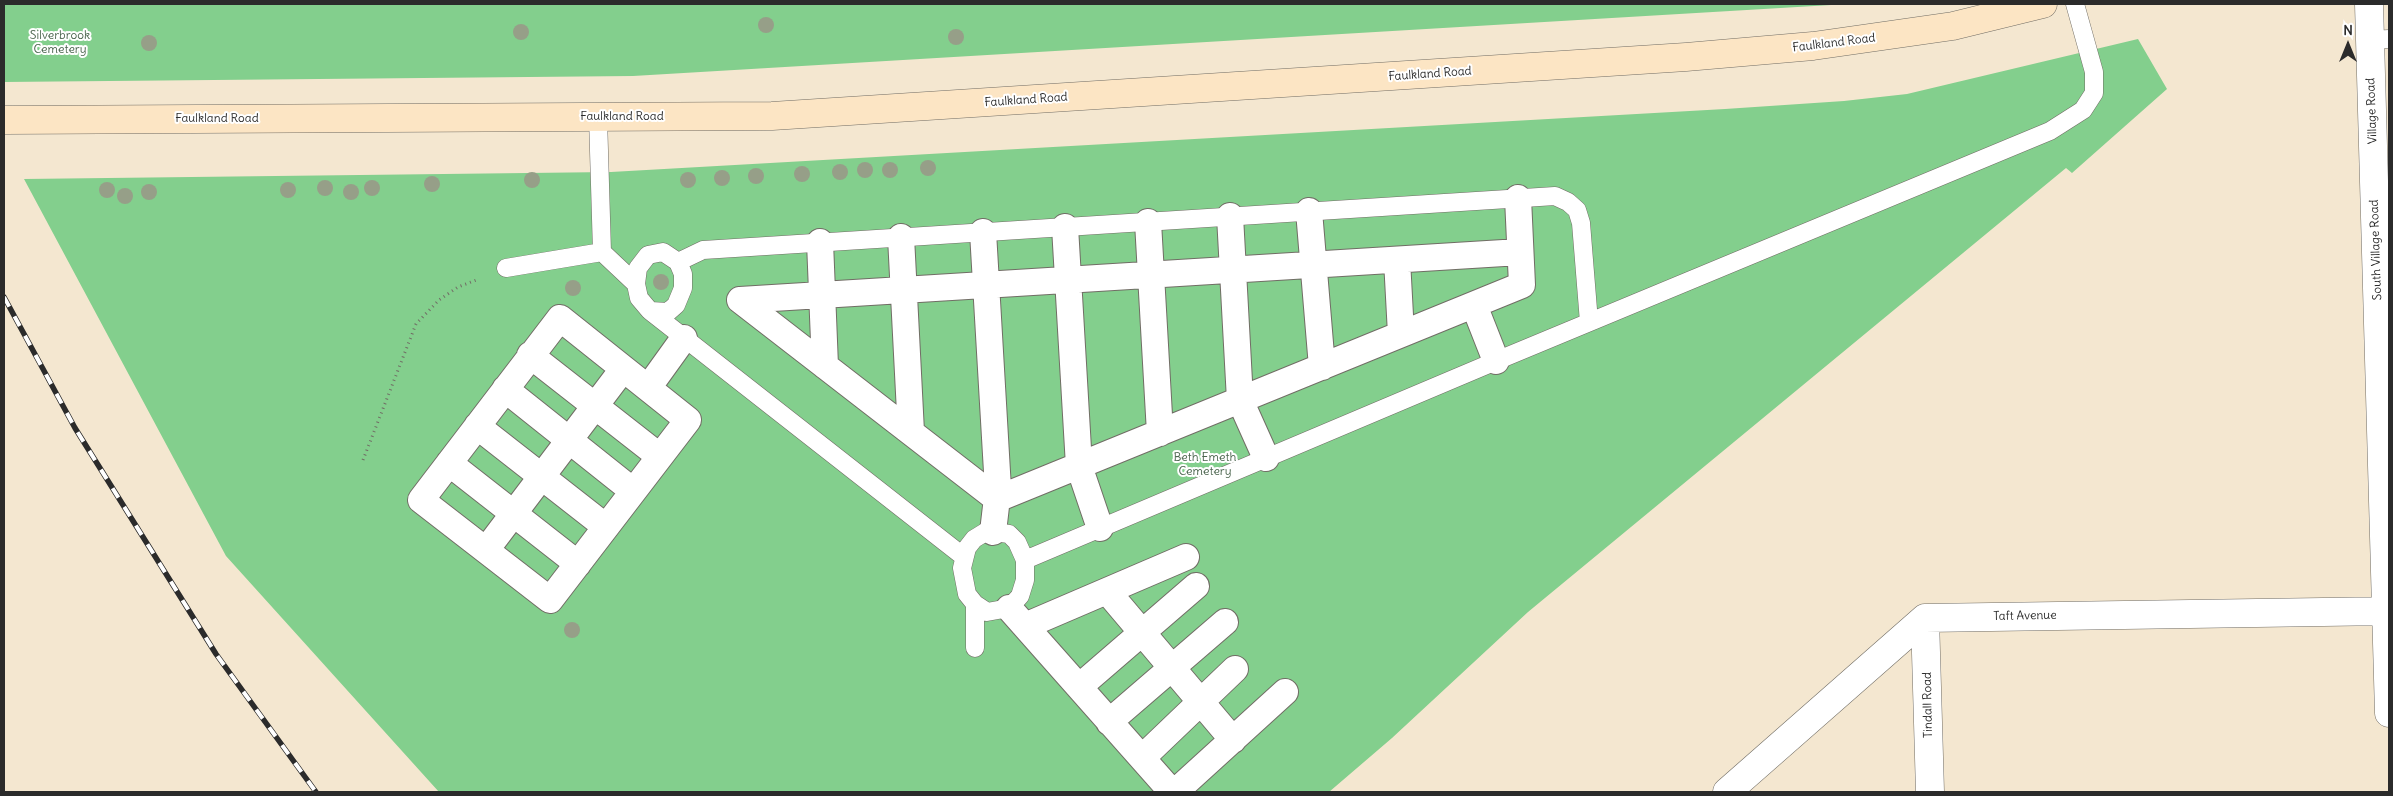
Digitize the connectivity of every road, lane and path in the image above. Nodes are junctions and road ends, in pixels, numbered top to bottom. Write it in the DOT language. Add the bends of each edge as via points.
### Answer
graph roads {
  1 [pos="2043,4"];
  2 [pos="2075,4"];
  3 [pos="2369,4"];
  4 [pos="2380,39"];
  5 [pos="598,117"];
  6 [pos="4,120"];
  7 [pos="2379,166"];
  8 [pos="1518,198"];
  9 [pos="1309,211"];
  10 [pos="1230,216"];
  11 [pos="1148,222"];
  12 [pos="1065,227"];
  13 [pos="983,232"];
  14 [pos="901,237"];
  15 [pos="820,242"];
  16 [pos="602,252"];
  17 [pos="1520,252"];
  18 [pos="1397,260"];
  19 [pos="678,262"];
  20 [pos="1313,265"];
  21 [pos="506,268"];
  22 [pos="1232,270"];
  23 [pos="1150,275"];
  24 [pos="1069,280"];
  25 [pos="636,284"];
  26 [pos="986,285"];
  27 [pos="904,290"];
  28 [pos="822,295"];
  29 [pos="1474,305"];
  30 [pos="650,311"];
  31 [pos="1589,322"];
  32 [pos="1401,334"];
  33 [pos="684,338"];
  34 [pos="530,355"];
  35 [pos="1496,361"];
  36 [pos="825,366"];
  37 [pos="1322,367"];
  38 [pos="623,369"];
  39 [pos="648,388"];
  40 [pos="505,389"];
  41 [pos="1240,400"];
  42 [pos="595,406"];
  43 [pos="477,426"];
  44 [pos="911,432"];
  45 [pos="1160,433"];
  46 [pos="570,440"];
  47 [pos="660,456"];
  48 [pos="1266,458"];
  49 [pos="363,460"];
  50 [pos="449,463"];
  51 [pos="1079,466"];
  52 [pos="542,476"];
  53 [pos="633,491"];
  54 [pos="997,499"];
  55 [pos="514,514"];
  56 [pos="606,527"];
  57 [pos="1100,528"];
  58 [pos="994,532"];
  59 [pos="486,550"];
  60 [pos="964,557"];
  61 [pos="1186,557"];
  62 [pos="1025,560"];
  63 [pos="578,564"];
  64 [pos="1196,586"];
  65 [pos="1107,591"];
  66 [pos="975,604"];
  67 [pos="2388,611"];
  68 [pos="1017,617"];
  69 [pos="1925,618"];
  70 [pos="1224,622"];
  71 [pos="1141,632"];
  72 [pos="975,648"];
  73 [pos="1172,668"];
  74 [pos="1235,669"];
  75 [pos="1079,687"];
  76 [pos="1285,692"];
  77 [pos="1200,702"];
  78 [pos="2389,713"];
  79 [pos="1109,722"];
  80 [pos="1233,740"];
  81 [pos="1142,758"];
  82 [pos="1173,792"];
  83 [pos="1727,792"];
  84 [pos="1930,792"];
  1 -- 5 [label="main road, Faulkland Road" via="1953,26 1813,46 1686,57 772,116"];
  2 -- 31 [label="lane" via="2094,72 2094,93 2083,110 2050,131"];
  3 -- 4 [label="street, Village Road"];
  4 -- 7 [label="street, Village Road"];
  5 -- 6 [label="main road, Faulkland Road"];
  5 -- 16 [label="lane"];
  7 -- 67 [label="street, South Village Road"];
  8 -- 9 [label="lane"];
  8 -- 17 [label="street"];
  8 -- 31 [label="lane" via="1555,196 1577,210 1581,223"];
  9 -- 10 [label="lane"];
  9 -- 20 [label="street"];
  10 -- 11 [label="lane"];
  10 -- 22 [label="street"];
  11 -- 12 [label="lane"];
  11 -- 23 [label="street"];
  12 -- 13 [label="lane"];
  12 -- 24 [label="street"];
  13 -- 14 [label="lane"];
  13 -- 26 [label="street"];
  14 -- 15 [label="lane"];
  14 -- 27 [label="street"];
  15 -- 19 [label="lane" via="703,250"];
  15 -- 28 [label="street"];
  16 -- 21 [label="lane"];
  16 -- 25 [label="lane"];
  17 -- 18 [label="street"];
  17 -- 29 [label="street" via="1522,285"];
  18 -- 20 [label="street"];
  18 -- 32 [label="street"];
  19 -- 25 [label="lane" via="663,252 648,255 638,268"];
  19 -- 30 [label="lane" via="683,274 683,288 676,305 668,312"];
  20 -- 22 [label="street"];
  20 -- 37 [label="street"];
  21 -- 49 [label="path" via="458,287 439,300 416,324"];
  22 -- 23 [label="street"];
  22 -- 41 [label="street"];
  23 -- 24 [label="street"];
  23 -- 45 [label="street"];
  24 -- 26 [label="street"];
  24 -- 51 [label="street"];
  25 -- 30 [label="lane" via="639,298"];
  26 -- 27 [label="street"];
  26 -- 54 [label="street"];
  27 -- 28 [label="street"];
  27 -- 44 [label="street"];
  28 -- 36 [label="street"];
  28 -- 36 [label="street" via="740,300"];
  29 -- 32 [label="street"];
  29 -- 35 [label="street"];
  30 -- 33 [label="lane"];
  31 -- 35 [label="lane"];
  32 -- 37 [label="street"];
  33 -- 39 [label="street"];
  33 -- 60 [label="lane"];
  34 -- 38 [label="street" via="560,318"];
  34 -- 40 [label="street"];
  34 -- 42 [label="street"];
  35 -- 48 [label="lane"];
  36 -- 44 [label="street"];
  37 -- 41 [label="street"];
  38 -- 39 [label="street"];
  38 -- 42 [label="street"];
  39 -- 47 [label="street" via="688,420"];
  40 -- 43 [label="street"];
  40 -- 46 [label="street"];
  41 -- 45 [label="street"];
  41 -- 48 [label="street"];
  42 -- 46 [label="street"];
  42 -- 47 [label="street"];
  43 -- 50 [label="street"];
  43 -- 52 [label="street"];
  44 -- 54 [label="street"];
  45 -- 51 [label="street"];
  46 -- 52 [label="street"];
  46 -- 53 [label="street"];
  47 -- 53 [label="street"];
  48 -- 57 [label="lane"];
  50 -- 55 [label="street"];
  50 -- 59 [label="street" via="421,500"];
  51 -- 54 [label="street"];
  51 -- 57 [label="street"];
  52 -- 55 [label="street"];
  52 -- 56 [label="street"];
  53 -- 56 [label="street"];
  54 -- 58 [label="street"];
  55 -- 59 [label="street"];
  55 -- 63 [label="street"];
  56 -- 63 [label="street"];
  57 -- 62 [label="lane"];
  58 -- 60 [label="lane" via="987,531 974,539"];
  58 -- 62 [label="lane" via="1009,534 1017,542"];
  59 -- 63 [label="street" via="550,600"];
  60 -- 66 [label="lane" via="963,582"];
  61 -- 65 [label="street"];
  62 -- 68 [label="lane" via="1025,580"];
  64 -- 71 [label="street"];
  65 -- 68 [label="street"];
  65 -- 71 [label="street"];
  66 -- 68 [label="lane" via="987,612"];
  66 -- 72 [label="lane"];
  67 -- 69 [label="street, Taft Avenue"];
  67 -- 78 [label="street"];
  68 -- 75 [label="street"];
  69 -- 83 [label="street"];
  69 -- 84 [label="street, Tindall Road"];
  70 -- 73 [label="street"];
  71 -- 73 [label="street"];
  71 -- 75 [label="street"];
  73 -- 77 [label="street"];
  73 -- 79 [label="street"];
  74 -- 77 [label="street"];
  75 -- 79 [label="street"];
  76 -- 80 [label="street"];
  77 -- 80 [label="street"];
  77 -- 81 [label="street"];
  79 -- 81 [label="street"];
  80 -- 82 [label="street"];
  81 -- 82 [label="street"];
}
